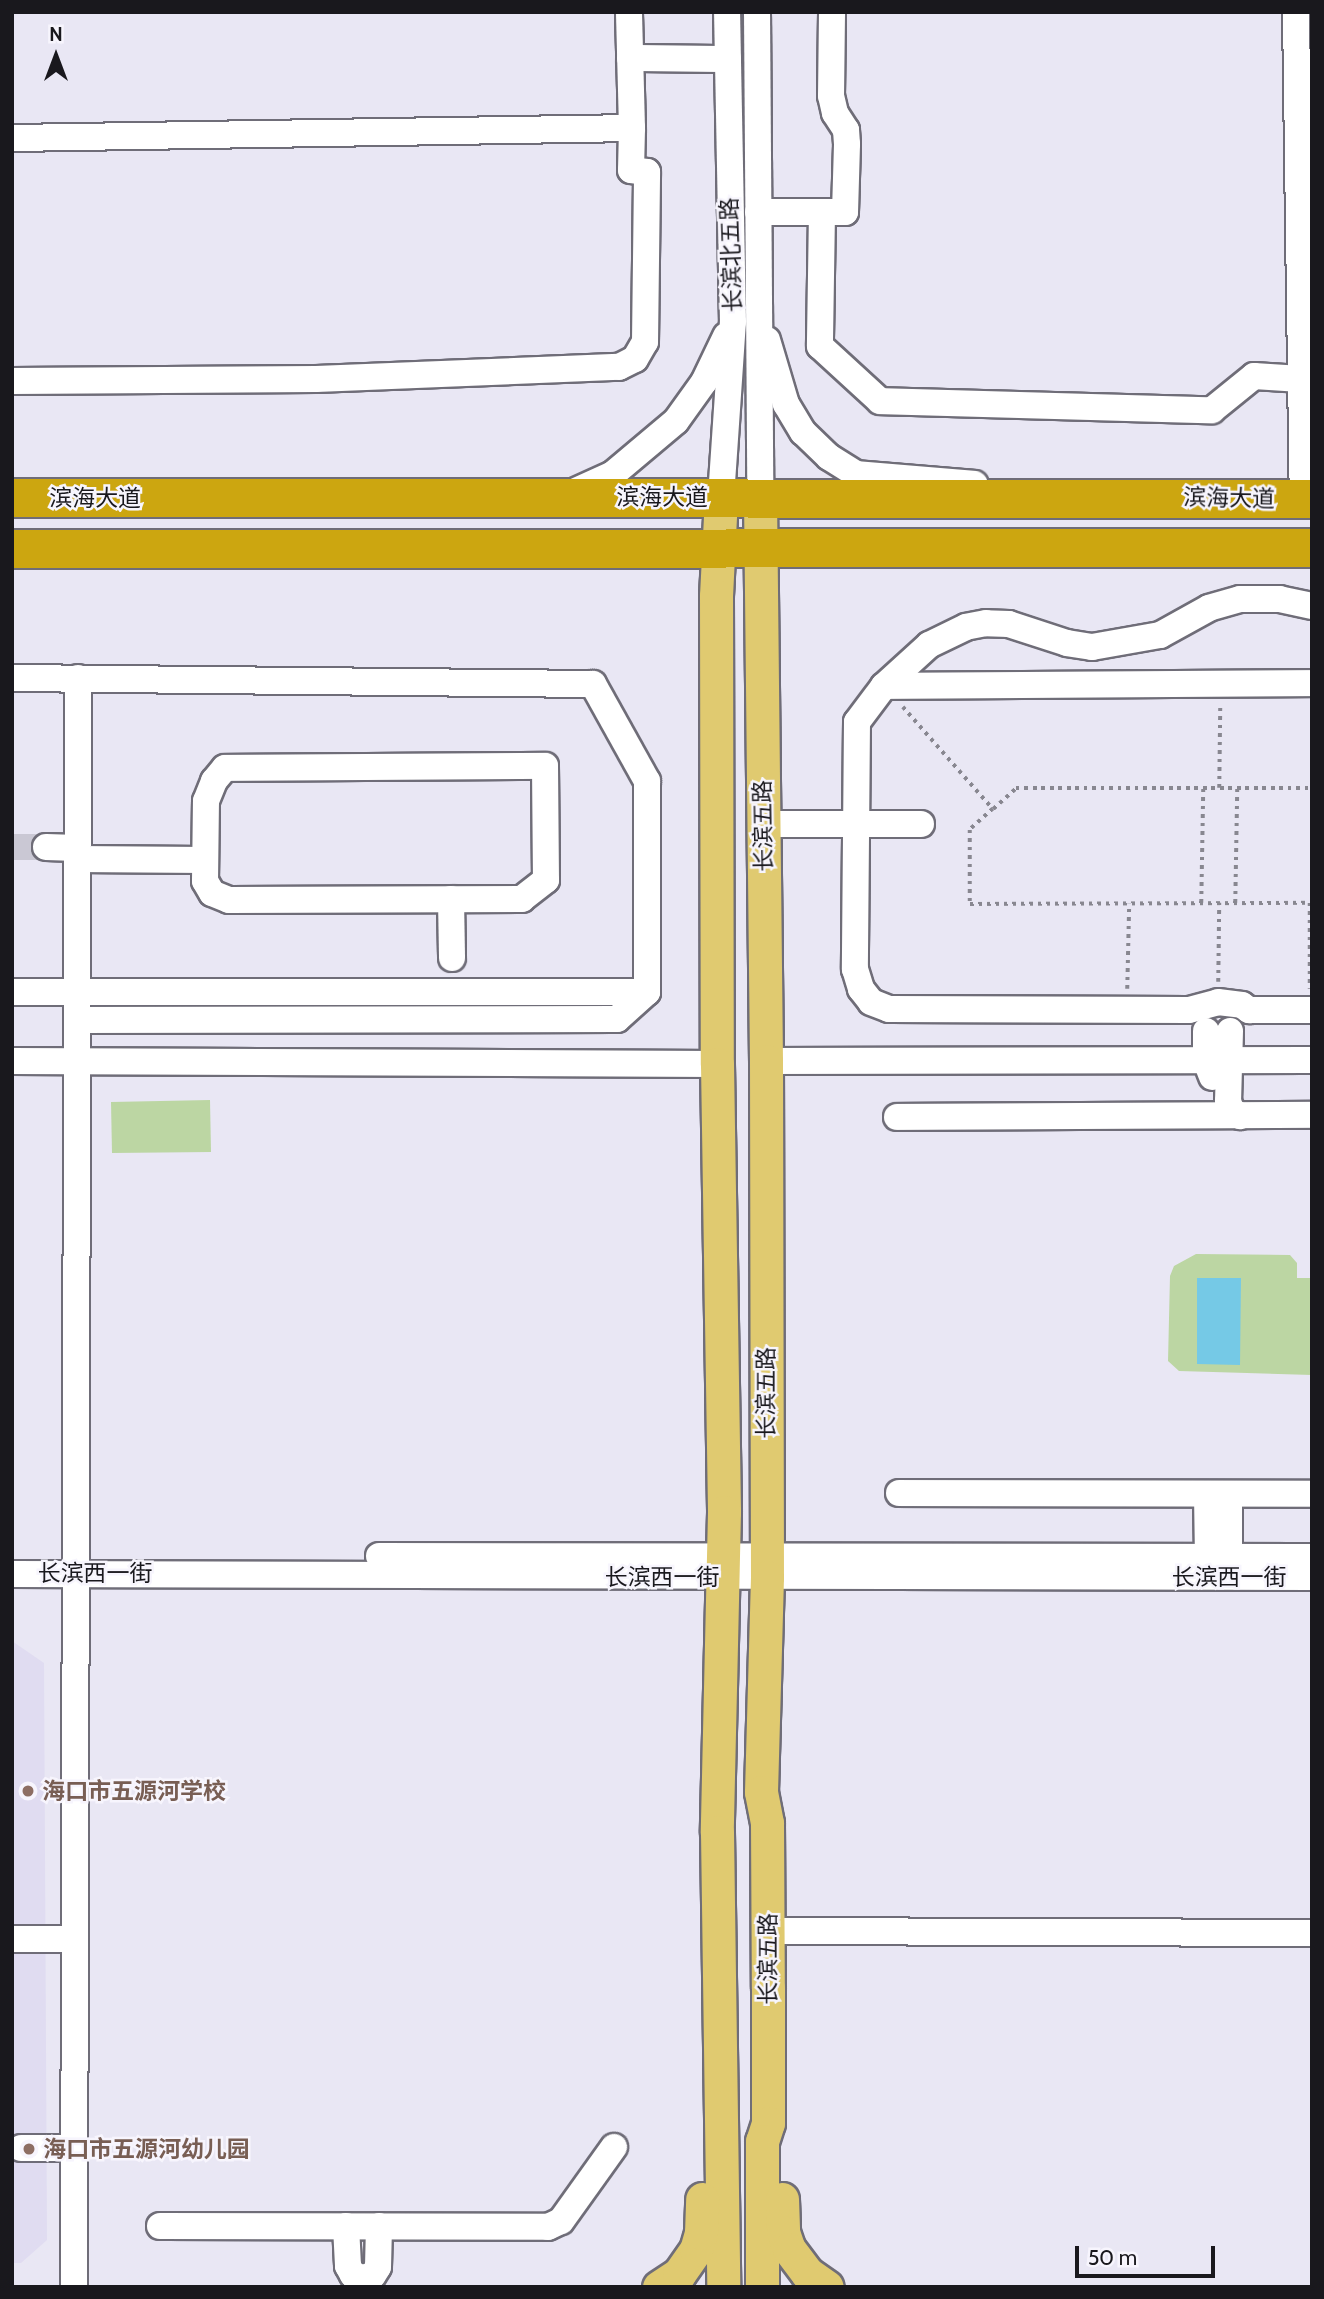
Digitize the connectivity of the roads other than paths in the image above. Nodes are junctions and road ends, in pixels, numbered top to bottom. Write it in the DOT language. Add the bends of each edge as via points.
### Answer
graph roads {
  1 [pos="629,12"];
  2 [pos="727,12"];
  3 [pos="757,12"];
  4 [pos="831,12"];
  5 [pos="1296,12"];
  6 [pos="630,58"];
  7 [pos="727,59"];
  8 [pos="632,128"];
  9 [pos="12,138"];
  10 [pos="758,212"];
  11 [pos="822,212"];
  12 [pos="760,318"];
  13 [pos="733,322"];
  14 [pos="12,381"];
  15 [pos="1305,394"];
  16 [pos="560,497"];
  17 [pos="657,497"];
  18 [pos="721,497"];
  19 [pos="760,497"];
  20 [pos="1051,497"];
  21 [pos="12,498"];
  22 [pos="1307,499"];
  23 [pos="419,548"];
  24 [pos="760,548"];
  25 [pos="824,548"];
  26 [pos="1312,548"];
  27 [pos="12,549"];
  28 [pos="718,549"];
  29 [pos="1312,606"];
  30 [pos="716,636"];
  31 [pos="760,640"];
  32 [pos="12,678"];
  33 [pos="78,678"];
  34 [pos="1312,683"];
  35 [pos="884,686"];
  36 [pos="764,824"];
  37 [pos="856,824"];
  38 [pos="920,824"];
  39 [pos="46,847"];
  40 [pos="78,853"];
  41 [pos="205,860"];
  42 [pos="451,900"];
  43 [pos="452,958"];
  44 [pos="12,992"];
  45 [pos="78,992"];
  46 [pos="647,992"];
  47 [pos="1189,1010"];
  48 [pos="1249,1010"];
  49 [pos="1311,1010"];
  50 [pos="77,1020"];
  51 [pos="445,1020"];
  52 [pos="1218,1031"];
  53 [pos="1218,1060"];
  54 [pos="1312,1060"];
  55 [pos="12,1061"];
  56 [pos="77,1061"];
  57 [pos="766,1061"];
  58 [pos="445,1063"];
  59 [pos="717,1064"];
  60 [pos="1312,1115"];
  61 [pos="1200,1116"];
  62 [pos="1240,1116"];
  63 [pos="897,1117"];
  64 [pos="899,1493"];
  65 [pos="1218,1494"];
  66 [pos="1312,1494"];
  67 [pos="12,1556"];
  68 [pos="1219,1557"];
  69 [pos="1312,1557"];
  70 [pos="75,1564"];
  71 [pos="722,1566"];
  72 [pos="766,1567"];
  73 [pos="12,1574"];
  74 [pos="1312,1577"];
  75 [pos="768,1931"];
  76 [pos="1312,1933"];
  77 [pos="12,1938"];
  78 [pos="75,1939"];
  79 [pos="719,2122"];
  80 [pos="768,2123"];
  81 [pos="614,2147"];
  82 [pos="21,2148"];
  83 [pos="74,2148"];
  84 [pos="160,2226"];
  85 [pos="346,2227"];
  86 [pos="379,2227"];
  87 [pos="363,2282"];
  88 [pos="74,2287"];
  89 [pos="659,2287"];
  90 [pos="723,2287"];
  91 [pos="762,2287"];
  92 [pos="827,2287"];
  1 -- 6 [label="street"];
  2 -- 7 [label="street, 长滨北五路"];
  3 -- 10 [label="street, 长滨北五路"];
  4 -- 11 [label="street" via="831,96 847,144 845,212"];
  5 -- 15 [label="street"];
  6 -- 7 [label="street"];
  6 -- 8 [label="street"];
  7 -- 13 [label="street, 长滨北五路"];
  8 -- 9 [label="street"];
  8 -- 14 [label="street" via="631,170 647,172 645,342 635,359 619,367 316,379"];
  10 -- 11 [label="street"];
  10 -- 12 [label="street, 长滨北五路"];
  11 -- 15 [label="street" via="820,346 880,401 1212,410 1254,376"];
  12 -- 19 [label="street, 长滨北五路"];
  12 -- 20 [label="street" via="786,404 803,432 856,474 960,481"];
  13 -- 16 [label="street" via="704,382 676,421 613,474"];
  13 -- 18 [label="street, 长滨北五路"];
  15 -- 22 [label="street"];
  16 -- 17 [label="highway, 滨海大道"];
  16 -- 21 [label="highway, 滨海大道"];
  17 -- 18 [label="highway, 滨海大道"];
  17 -- 23 [label="highway" via="675,509 663,523 548,523"];
  18 -- 19 [label="highway, 滨海大道"];
  18 -- 28 [label="main road, 长滨五路"];
  19 -- 20 [label="highway, 滨海大道"];
  19 -- 24 [label="main road, 长滨五路"];
  20 -- 22 [label="highway, 滨海大道"];
  20 -- 25 [label="highway" via="950,521 825,522 812,533"];
  23 -- 27 [label="highway"];
  23 -- 28 [label="highway"];
  24 -- 25 [label="highway"];
  24 -- 28 [label="highway"];
  24 -- 31 [label="main road, 长滨五路"];
  25 -- 26 [label="highway"];
  28 -- 30 [label="main road, 长滨五路"];
  29 -- 35 [label="street" via="1280,598 1240,598 1209,608 1160,635 1092,647 1009,624 986,623 929,645"];
  30 -- 31 [label="main road" via="736,622"];
  30 -- 59 [label="main road, 长滨五路"];
  31 -- 36 [label="main road, 长滨五路"];
  32 -- 33 [label="street"];
  33 -- 40 [label="street"];
  33 -- 46 [label="street" via="593,684 647,781"];
  34 -- 35 [label="street"];
  35 -- 37 [label="street" via="857,722"];
  36 -- 37 [label="street"];
  36 -- 57 [label="main road, 长滨五路"];
  37 -- 38 [label="street"];
  37 -- 47 [label="street" via="855,969 871,1003 889,1009"];
  39 -- 40 [label="street"];
  40 -- 41 [label="street"];
  40 -- 45 [label="street"];
  41 -- 42 [label="street" via="205,881 212,893 229,900"];
  41 -- 42 [label="street" via="206,801 225,768 545,766 546,880 523,900"];
  42 -- 43 [label="street"];
  44 -- 45 [label="street"];
  45 -- 46 [label="street"];
  45 -- 50 [label="street"];
  46 -- 51 [label="street" via="617,1019"];
  47 -- 48 [label="street" via="1218,1002"];
  47 -- 52 [label="street" via="1193,1021"];
  48 -- 49 [label="street"];
  48 -- 52 [label="street"];
  50 -- 51 [label="street"];
  50 -- 56 [label="street"];
  51 -- 58 [label="street"];
  52 -- 53 [label="street"];
  53 -- 54 [label="street"];
  53 -- 57 [label="street"];
  53 -- 61 [label="street" via="1207,1112"];
  53 -- 62 [label="street" via="1231,1110"];
  55 -- 56 [label="street"];
  56 -- 58 [label="street"];
  56 -- 70 [label="street"];
  57 -- 72 [label="main road, 长滨五路"];
  58 -- 59 [label="street"];
  59 -- 71 [label="main road, 长滨五路"];
  60 -- 62 [label="street"];
  61 -- 62 [label="street"];
  61 -- 63 [label="street"];
  64 -- 65 [label="street"];
  65 -- 66 [label="street"];
  65 -- 68 [label="street"];
  67 -- 70 [label="street, 长滨西一街"];
  68 -- 69 [label="street, 长滨西一街"];
  68 -- 72 [label="street, 长滨西一街"];
  70 -- 71 [label="street, 长滨西一街"];
  70 -- 73 [label="street, 长滨西一街"];
  70 -- 78 [label="street"];
  71 -- 72 [label="street, 长滨西一街"];
  71 -- 79 [label="main road, 长滨五路"];
  72 -- 74 [label="street, 长滨西一街"];
  72 -- 75 [label="main road, 长滨五路" via="761,1792 767,1823"];
  75 -- 76 [label="street"];
  75 -- 80 [label="main road, 长滨五路"];
  77 -- 78 [label="street"];
  78 -- 83 [label="street"];
  79 -- 89 [label="main road" via="702,2140 700,2240 685,2267"];
  79 -- 90 [label="main road, 长滨五路"];
  80 -- 91 [label="main road, 长滨五路" via="762,2141"];
  80 -- 92 [label="main road" via="781,2141 785,2241 807,2273"];
  81 -- 86 [label="street" via="561,2221 548,2227"];
  82 -- 83 [label="street"];
  83 -- 88 [label="street"];
  84 -- 85 [label="street"];
  85 -- 86 [label="street"];
  85 -- 87 [label="street" via="348,2266"];
  86 -- 87 [label="street" via="378,2267"];
}
